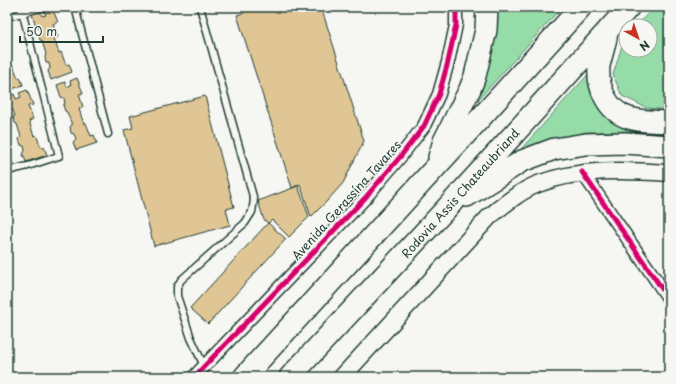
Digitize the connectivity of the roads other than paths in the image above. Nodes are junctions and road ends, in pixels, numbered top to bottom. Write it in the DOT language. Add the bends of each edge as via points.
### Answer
graph roads {
  1 [pos="44,7"];
  2 [pos="75,7"];
  3 [pos="200,7"];
  4 [pos="456,7"];
  5 [pos="487,7"];
  6 [pos="581,7"];
  7 [pos="629,7"];
  8 [pos="21,10"];
  9 [pos="7,17"];
  10 [pos="608,30"];
  11 [pos="669,122"];
  12 [pos="108,134"];
  13 [pos="669,146"];
  14 [pos="7,157"];
  15 [pos="435,168"];
  16 [pos="9,171"];
  17 [pos="582,172"];
  18 [pos="669,173"];
  19 [pos="445,210"];
  20 [pos="669,299"];
  21 [pos="204,366"];
  22 [pos="194,377"];
  23 [pos="244,377"];
  24 [pos="290,377"];
  25 [pos="342,377"];
  1 -- 8 [label="lane"];
  2 -- 12 [label="lane"];
  3 -- 21 [label="lane" via="254,200 252,212 245,223 181,280 177,287 177,296 191,338"];
  4 -- 21 [label="street, Avenida Gerassína Tavares" via="456,25 448,62 439,94 424,126 365,198"];
  5 -- 15 [label="highway" via="486,30 475,76 444,141"];
  6 -- 15 [label="highway"];
  7 -- 10 [label="highway, Rodovia Assis Chateaubriand"];
  8 -- 9 [label="lane"];
  8 -- 16 [label="lane" via="59,156"];
  10 -- 11 [label="highway" via="598,75 601,89 610,104 628,117"];
  10 -- 19 [label="highway, Rodovia Assis Chateaubriand"];
  13 -- 19 [label="highway" via="586,144 554,149 522,161"];
  14 -- 16 [label="lane"];
  15 -- 23 [label="highway"];
  17 -- 18 [label="main road" via="623,170"];
  17 -- 20 [label="street"];
  17 -- 25 [label="main road" via="537,184 490,216"];
  19 -- 24 [label="highway, Rodovia Assis Chateaubriand"];
  21 -- 22 [label="street, Avenida Gerassína Tavares"];
}
